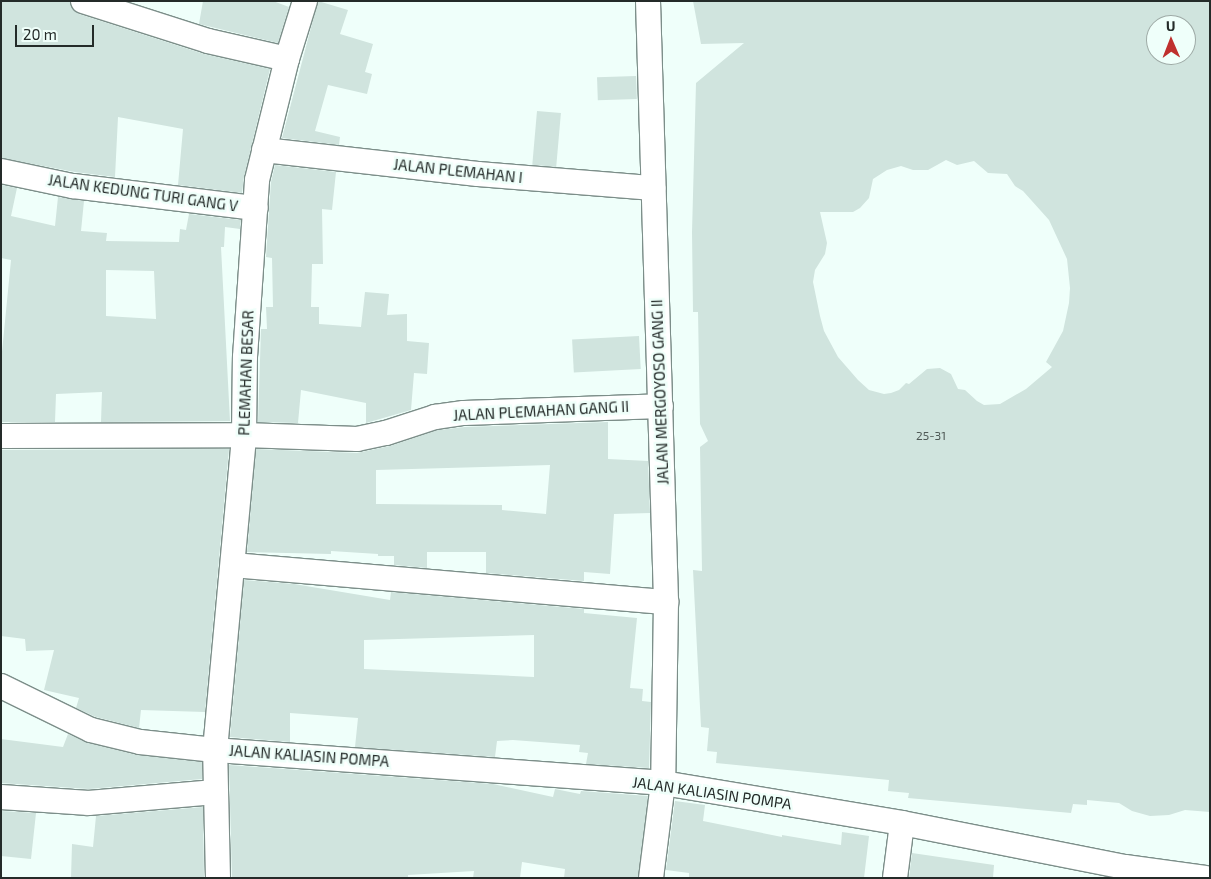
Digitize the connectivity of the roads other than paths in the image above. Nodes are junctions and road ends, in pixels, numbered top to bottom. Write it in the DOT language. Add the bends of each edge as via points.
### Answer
graph roads {
  1 [pos="83,1"];
  2 [pos="306,1"];
  3 [pos="648,1"];
  4 [pos="287,59"];
  5 [pos="264,150"];
  6 [pos="1,171"];
  7 [pos="653,188"];
  8 [pos="256,208"];
  9 [pos="661,406"];
  10 [pos="244,435"];
  11 [pos="1,436"];
  12 [pos="233,565"];
  13 [pos="666,602"];
  14 [pos="1,686"];
  15 [pos="215,750"];
  16 [pos="663,782"];
  17 [pos="215,792"];
  18 [pos="1,797"];
  19 [pos="902,823"];
  20 [pos="1124,872"];
  21 [pos="218,878"];
  22 [pos="651,878"];
  23 [pos="895,878"];
  24 [pos="1205,878"];
  1 -- 4 [label="street" via="208,41"];
  2 -- 4 [label="street, PLEMAHAN BESAR"];
  3 -- 7 [label="street, JALAN MERGOYOSO GANG II"];
  4 -- 5 [label="street, PLEMAHAN BESAR"];
  5 -- 7 [label="street, JALAN PLEMAHAN I" via="478,174"];
  5 -- 8 [label="street, PLEMAHAN BESAR" via="257,180"];
  6 -- 8 [label="street, JALAN KEDUNG TURI GANG V" via="73,186"];
  7 -- 9 [label="street, JALAN MERGOYOSO GANG II"];
  8 -- 10 [label="street, PLEMAHAN BESAR" via="245,357"];
  9 -- 10 [label="street, JALAN PLEMAHAN GANG II" via="464,413 357,439"];
  9 -- 13 [label="street, JALAN MERGOYOSO GANG II"];
  10 -- 11 [label="street, JALAN PLEMAHAN GANG II"];
  10 -- 12 [label="street, PLEMAHAN BESAR"];
  12 -- 13 [label="street"];
  12 -- 15 [label="street, PLEMAHAN BESAR"];
  13 -- 16 [label="street, JALAN MERGOYOSO GANG II"];
  14 -- 15 [label="street, JALAN KALIASIN POMPA" via="91,730 140,742"];
  15 -- 16 [label="street, JALAN KALIASIN POMPA"];
  15 -- 17 [label="street, PLEMAHAN BESAR"];
  16 -- 19 [label="street, JALAN KALIASIN POMPA"];
  16 -- 22 [label="street, JALAN MERGOYOSO GANG II"];
  17 -- 18 [label="street" via="89,803"];
  17 -- 21 [label="street, PLEMAHAN BESAR"];
  19 -- 20 [label="street, JALAN KALIASIN POMPA"];
  19 -- 23 [label="street"];
  20 -- 24 [label="street, JALAN KALIASIN POMPA"];
}
